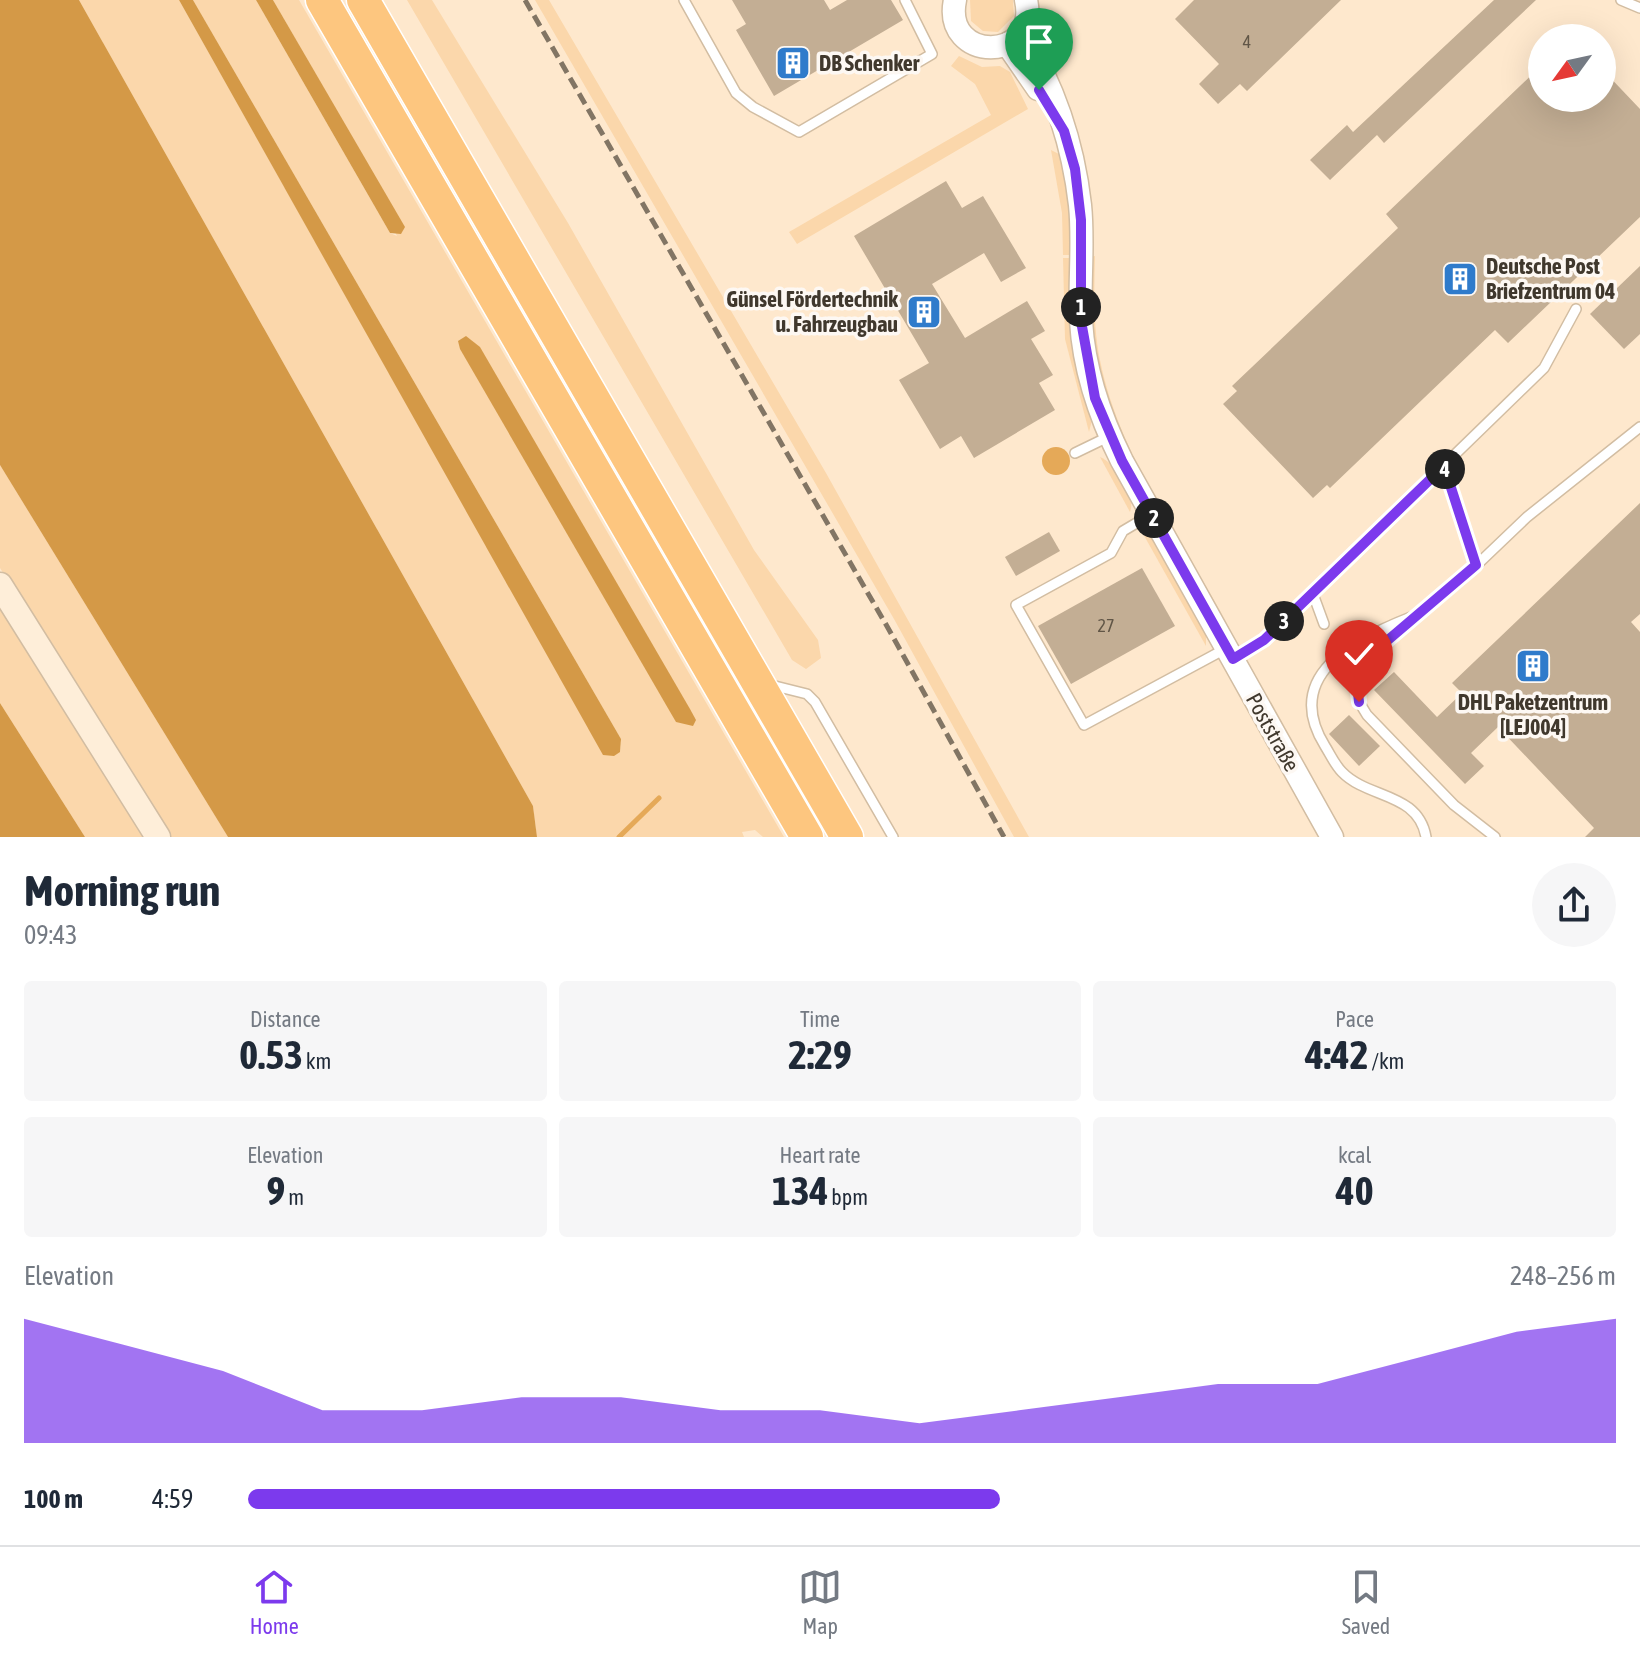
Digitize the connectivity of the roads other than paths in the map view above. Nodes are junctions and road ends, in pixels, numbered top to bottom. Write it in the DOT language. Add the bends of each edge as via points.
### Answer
graph roads {
  1 [pos="322,0"];
  2 [pos="363,0"];
  3 [pos="684,0"];
  4 [pos="905,0"];
  5 [pos="955,0"];
  6 [pos="1026,0"];
  7 [pos="1621,0"];
  8 [pos="1640,8"];
  9 [pos="1014,39"];
  10 [pos="1576,309"];
  11 [pos="1640,427"];
  12 [pos="1110,437"];
  13 [pos="1075,453"];
  14 [pos="1444,466"];
  15 [pos="1152,515"];
  16 [pos="1476,565"];
  17 [pos="0,585"];
  18 [pos="1313,594"];
  19 [pos="1422,613"];
  20 [pos="1324,624"];
  21 [pos="1230,654"];
  22 [pos="759,682"];
  23 [pos="158,837"];
  24 [pos="807,837"];
  25 [pos="847,837"];
  26 [pos="893,837"];
  27 [pos="1332,837"];
  28 [pos="1426,837"];
  29 [pos="1495,837"];
  1 -- 24 [label="highway"];
  2 -- 22 [label="highway"];
  3 -- 4 [label="lane" via="736,93 799,132 932,54"];
  5 -- 9 [label="street" via="956,23 967,40 980,47"];
  6 -- 9 [label="street" via="1028,11"];
  7 -- 8 [label="lane"];
  9 -- 12 [label="street, Poststraße" via="1064,131 1080,206 1086,359"];
  10 -- 14 [label="lane" via="1544,368"];
  11 -- 16 [label="lane"];
  12 -- 13 [label="lane"];
  12 -- 15 [label="street, Poststraße"];
  14 -- 16 [label="lane"];
  14 -- 18 [label="lane"];
  15 -- 21 [label="street, Poststraße"];
  15 -- 21 [label="lane" via="1123,531 1111,553 1016,605 1084,725"];
  16 -- 19 [label="lane"];
  17 -- 23 [label="main road"];
  18 -- 20 [label="lane"];
  18 -- 21 [label="lane" via="1264,640"];
  19 -- 28 [label="lane" via="1348,647 1315,684 1311,707 1316,731 1342,772 1409,807"];
  19 -- 29 [label="lane" via="1361,663 1356,675 1359,702 1454,805"];
  21 -- 27 [label="street, Poststraße"];
  22 -- 25 [label="highway"];
  22 -- 26 [label="lane" via="807,694 815,702"];
}
